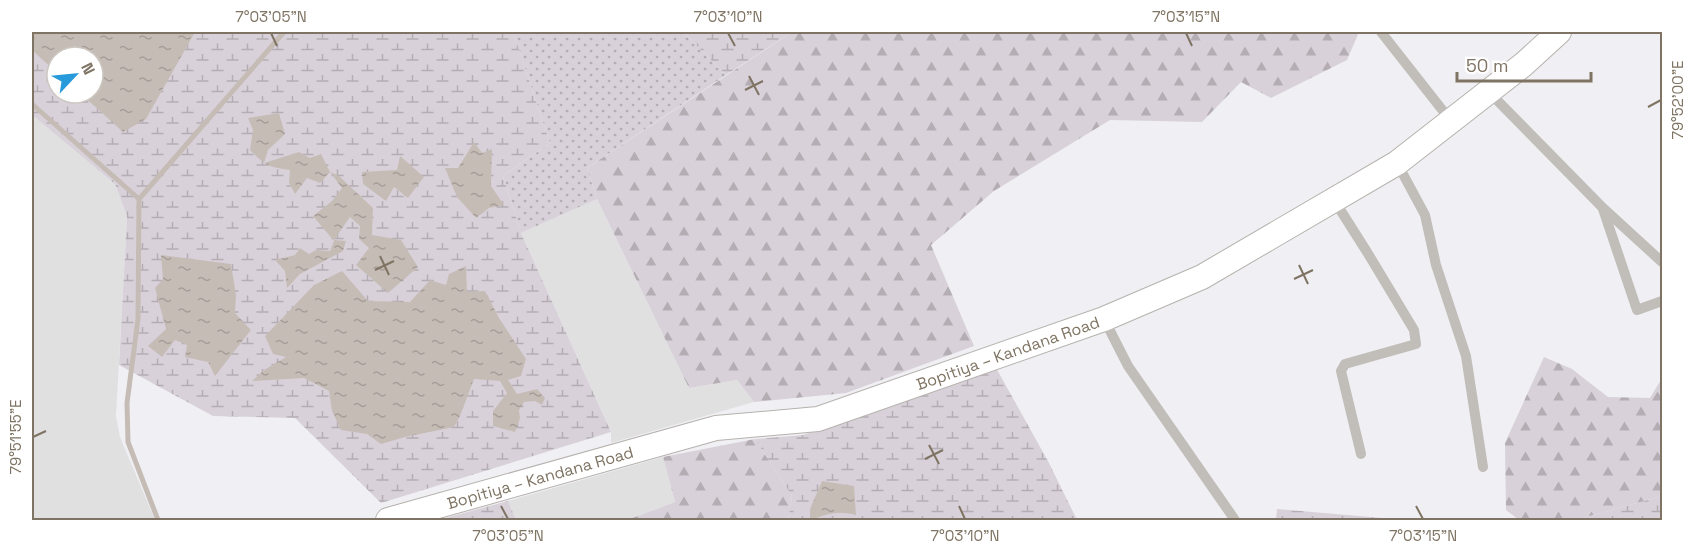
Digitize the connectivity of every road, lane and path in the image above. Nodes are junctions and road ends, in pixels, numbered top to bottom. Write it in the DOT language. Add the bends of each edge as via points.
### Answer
graph roads {
  1 [pos="1381,32"];
  2 [pos="1559,32"];
  3 [pos="1488,91"];
  4 [pos="1451,121"];
  5 [pos="1397,163"];
  6 [pos="1334,200"];
  7 [pos="1603,208"];
  8 [pos="1662,262"];
  9 [pos="1662,301"];
  10 [pos="1104,319"];
  11 [pos="1361,454"];
  12 [pos="1483,467"];
  13 [pos="388,520"];
  14 [pos="1235,520"];
  1 -- 4 [label="street"];
  2 -- 3 [label="main road, Bopitiya – Kandana Road"];
  3 -- 4 [label="main road, Bopitiya – Kandana Road"];
  3 -- 7 [label="street"];
  4 -- 5 [label="main road, Bopitiya – Kandana Road"];
  5 -- 6 [label="main road, Bopitiya – Kandana Road"];
  5 -- 12 [label="street" via="1425,215 1436,265 1466,356"];
  6 -- 10 [label="main road, Bopitiya – Kandana Road" via="1202,277"];
  6 -- 11 [label="street" via="1413,330 1416,344 1345,364 1341,370"];
  7 -- 8 [label="street"];
  7 -- 9 [label="street" via="1637,310"];
  10 -- 13 [label="main road, Bopitiya – Kandana Road" via="818,419 716,428"];
  10 -- 14 [label="street" via="1128,366"];
}
